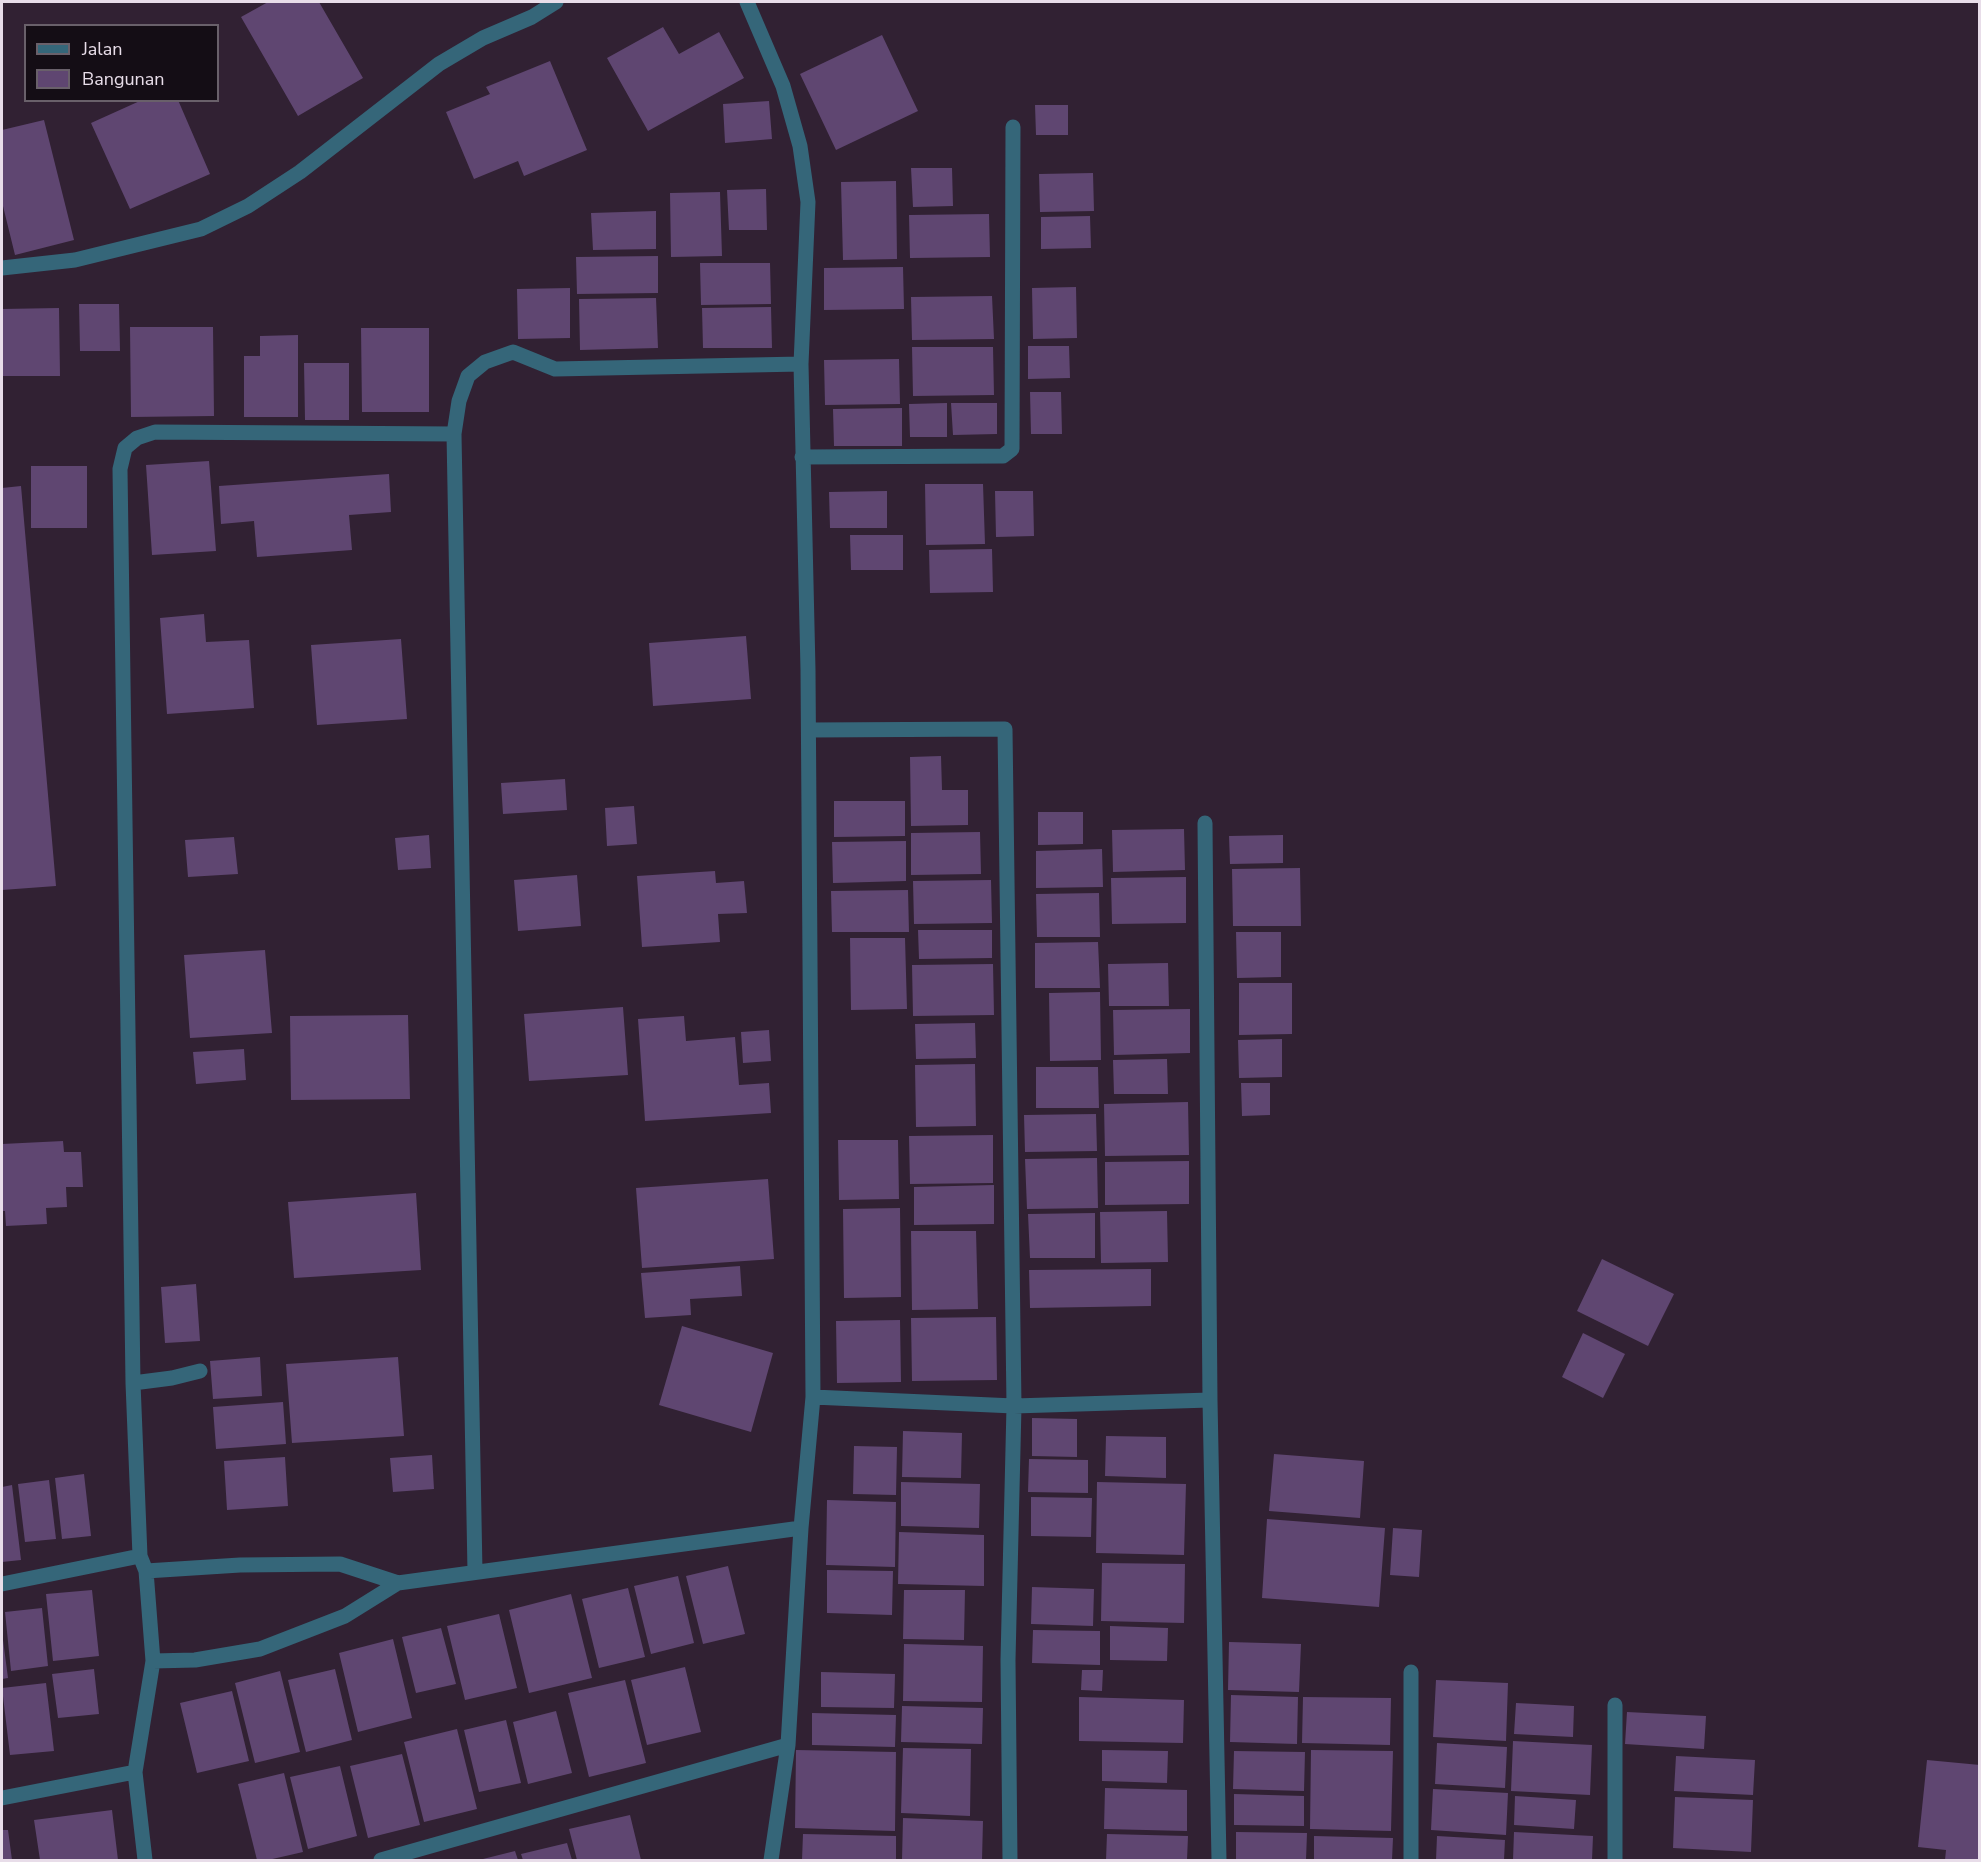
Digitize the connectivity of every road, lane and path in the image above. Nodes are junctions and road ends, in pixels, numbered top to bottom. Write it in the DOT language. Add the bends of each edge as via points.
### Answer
graph roads {
  1 [pos="556,2"];
  2 [pos="747,2"];
  3 [pos="1013,127"];
  4 [pos="2,268"];
  5 [pos="801,364"];
  6 [pos="454,434"];
  7 [pos="802,457"];
  8 [pos="809,730"];
  9 [pos="1205,823"];
  10 [pos="200,1371"];
  11 [pos="133,1383"];
  12 [pos="813,1397"];
  13 [pos="1210,1400"];
  14 [pos="1014,1406"];
  15 [pos="801,1528"];
  16 [pos="140,1556"];
  17 [pos="146,1571"];
  18 [pos="475,1572"];
  19 [pos="399,1583"];
  20 [pos="2,1584"];
  21 [pos="153,1661"];
  22 [pos="1411,1672"];
  23 [pos="1615,1705"];
  24 [pos="788,1745"];
  25 [pos="135,1772"];
  26 [pos="2,1798"];
  27 [pos="145,1860"];
  28 [pos="381,1860"];
  29 [pos="771,1860"];
  30 [pos="1010,1860"];
  31 [pos="1219,1860"];
  32 [pos="1412,1860"];
  33 [pos="1615,1860"];
  1 -- 4 [label="street" via="439,64 300,172 248,206 201,229 75,260"];
  2 -- 5 [label="street" via="783,86 800,146 808,202"];
  3 -- 7 [label="street" via="1012,449 1004,456"];
  5 -- 6 [label="street" via="555,369 513,352 485,362 468,376 459,400"];
  5 -- 7 [label="street"];
  6 -- 11 [label="street" via="155,432 137,438 125,448 120,469"];
  6 -- 18 [label="street"];
  7 -- 8 [label="street"];
  8 -- 12 [label="street"];
  8 -- 14 [label="street" via="1005,729"];
  9 -- 13 [label="street"];
  10 -- 11 [label="street"];
  11 -- 16 [label="street"];
  12 -- 14 [label="street"];
  12 -- 15 [label="street"];
  13 -- 14 [label="street"];
  13 -- 31 [label="street"];
  14 -- 30 [label="street" via="1008,1660"];
  15 -- 18 [label="street"];
  15 -- 24 [label="street"];
  16 -- 17 [label="street"];
  16 -- 20 [label="street"];
  17 -- 19 [label="street" via="340,1564"];
  17 -- 21 [label="street"];
  18 -- 19 [label="street"];
  19 -- 21 [label="street" via="345,1616 260,1649 195,1660"];
  21 -- 25 [label="street"];
  22 -- 32 [label="street"];
  23 -- 33 [label="street"];
  24 -- 28 [label="street"];
  24 -- 29 [label="street"];
  25 -- 26 [label="street"];
  25 -- 27 [label="street"];
}
